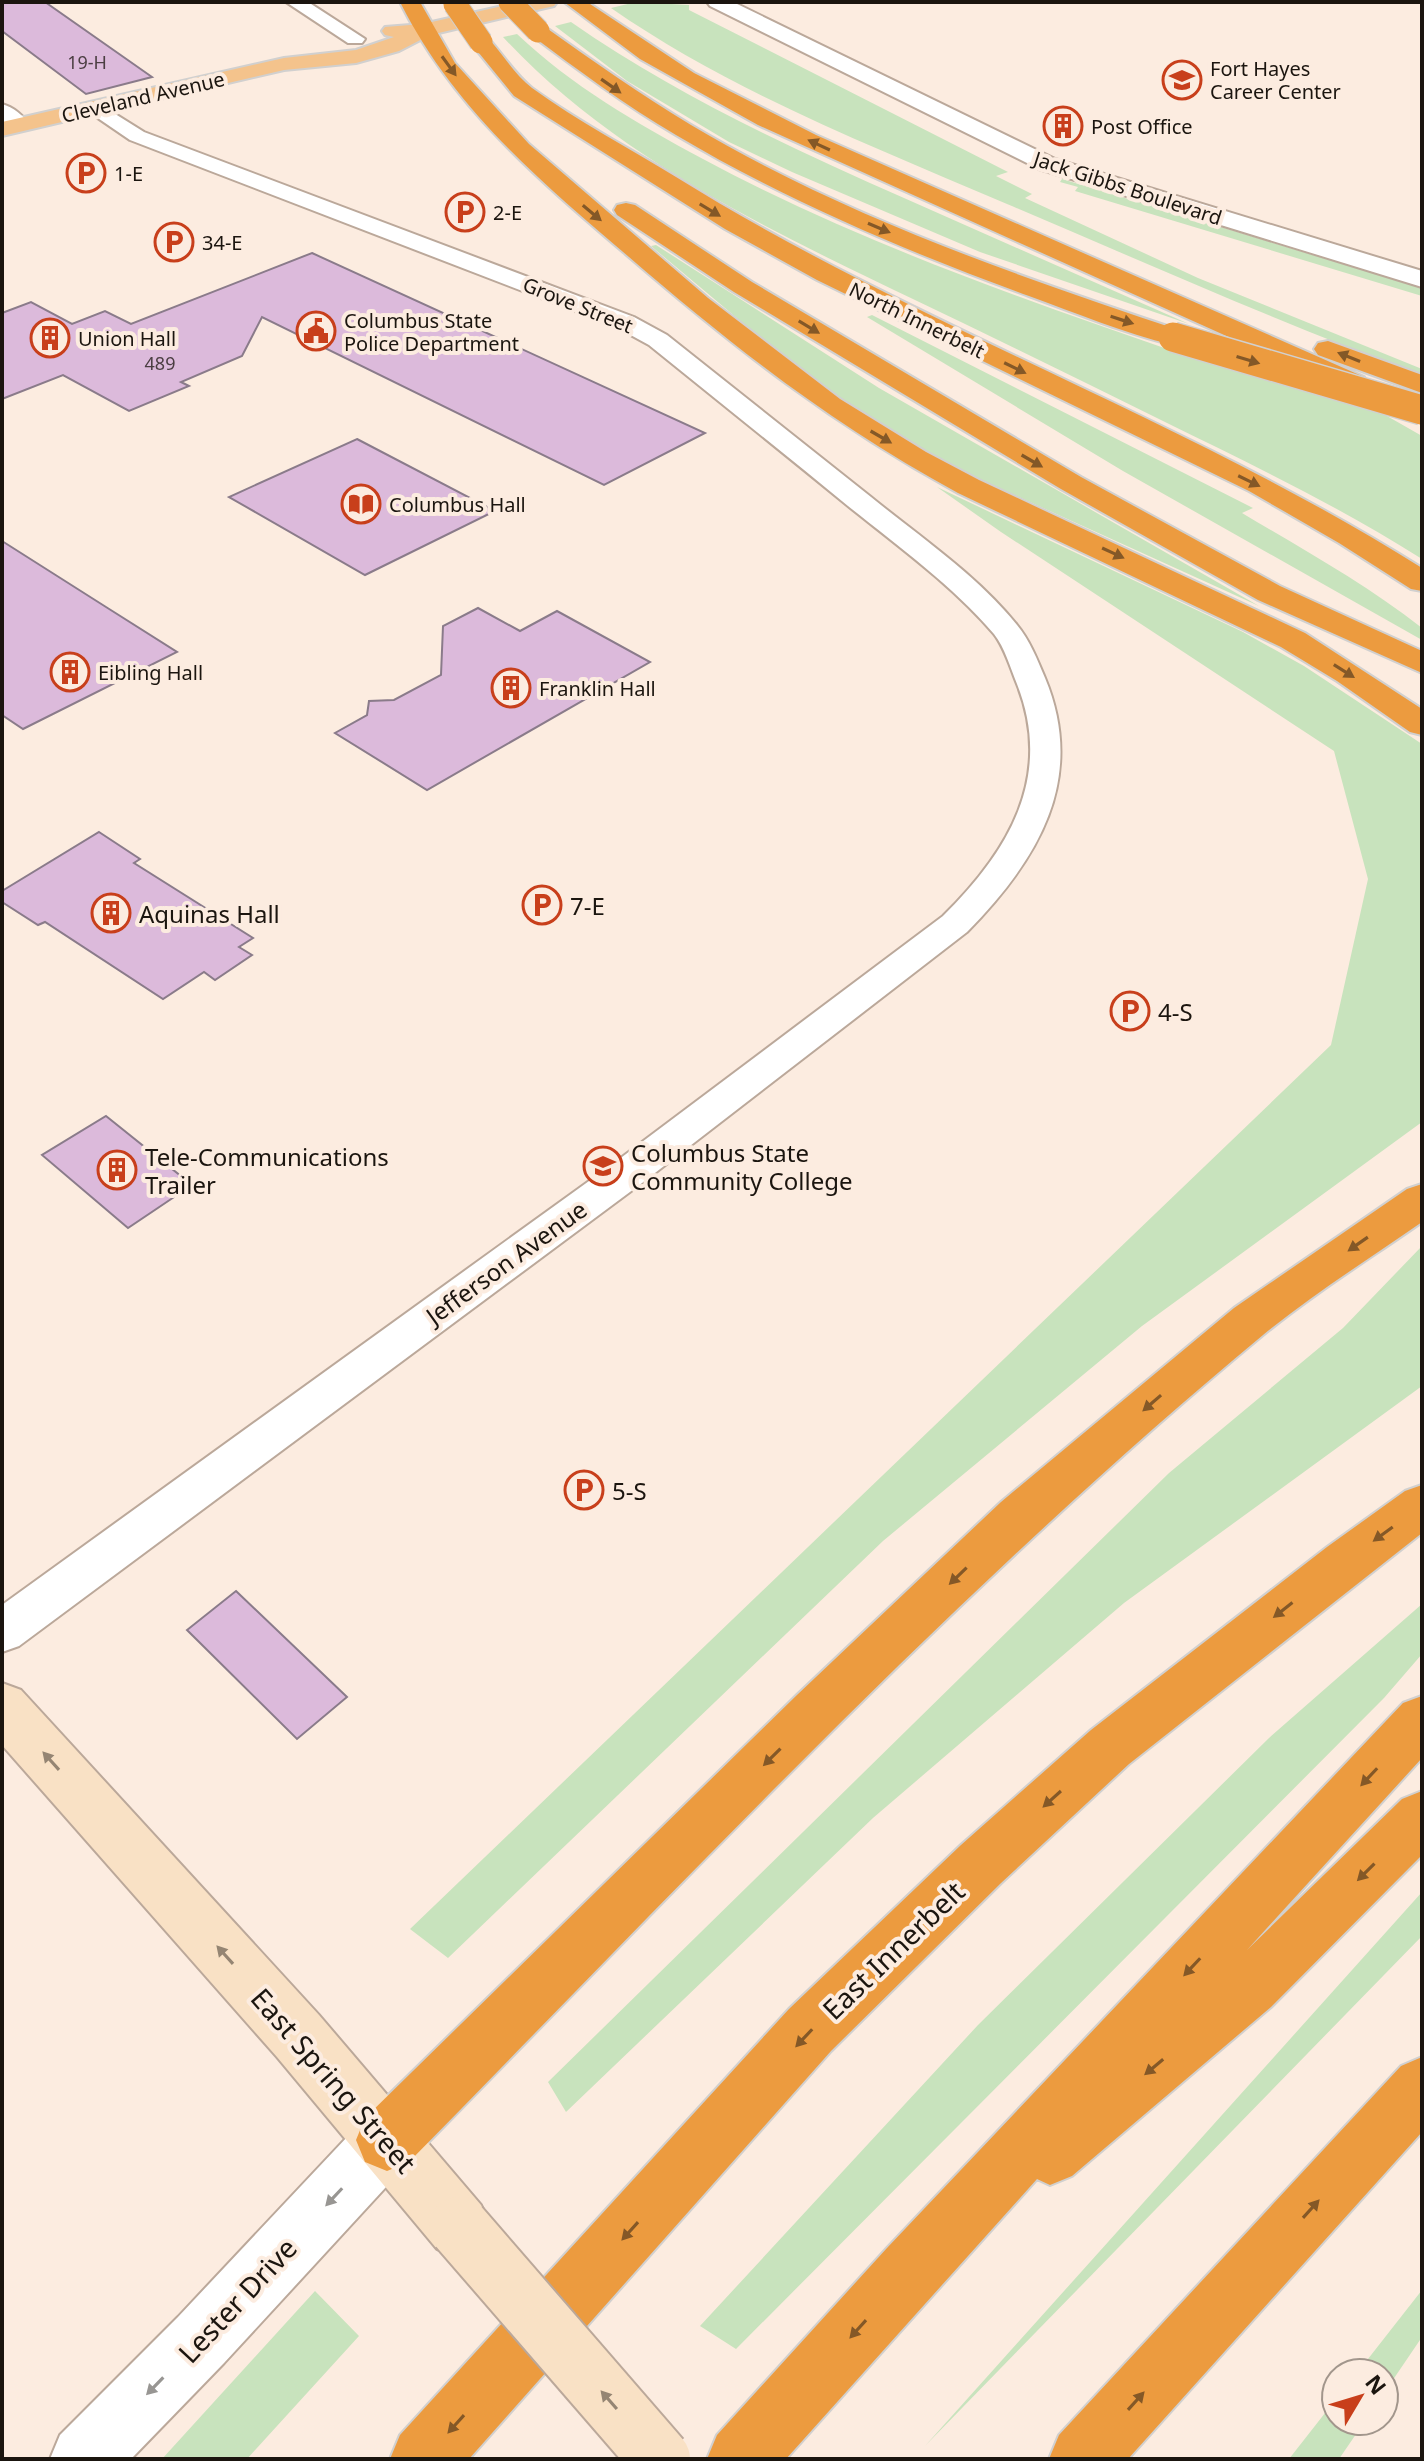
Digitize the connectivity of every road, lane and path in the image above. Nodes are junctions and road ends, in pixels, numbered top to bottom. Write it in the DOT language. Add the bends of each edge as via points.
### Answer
graph roads {
  1 [pos="295,2"];
  2 [pos="410,2"];
  3 [pos="455,2"];
  4 [pos="510,2"];
  5 [pos="547,2"];
  6 [pos="574,2"];
  7 [pos="717,2"];
  8 [pos="423,30"];
  9 [pos="355,39"];
  10 [pos="284,64"];
  11 [pos="522,91"];
  12 [pos="475,101"];
  13 [pos="96,108"];
  14 [pos="2,110"];
  15 [pos="11,127"];
  16 [pos="1018,235"];
  17 [pos="1422,279"];
  18 [pos="1422,385"];
  19 [pos="1422,412"];
  20 [pos="1422,582"];
  21 [pos="1419,662"];
  22 [pos="1038,699"];
  23 [pos="1422,725"];
  24 [pos="1422,1200"];
  25 [pos="1422,1506"];
  26 [pos="2,1631"];
  27 [pos="2,1707"];
  28 [pos="1422,1720"];
  29 [pos="1422,1817"];
  30 [pos="1422,2087"];
  31 [pos="387,2140"];
  32 [pos="910,2271"];
  33 [pos="84,2459"];
  34 [pos="424,2459"];
  35 [pos="660,2459"];
  36 [pos="741,2459"];
  37 [pos="1083,2459"];
  1 -- 9 [label="street"];
  2 -- 8 [label="highway"];
  3 -- 11 [label="highway, North Innerbelt, bridge"];
  4 -- 19 [label="highway, one-way, bridge" via="548,40 630,99 807,197 980,270 1173,337"];
  5 -- 8 [label="main road, Cleveland Avenue"];
  16 -- 6 [label="highway, one-way" via="721,97 656,61"];
  7 -- 17 [label="street, Jack Gibbs Boulevard" via="1047,164"];
  8 -- 9 [label="main road, Cleveland Avenue"];
  8 -- 10 [label="main road, Cleveland Avenue" via="404,43 316,64"];
  8 -- 12 [label="highway, one-way"];
  9 -- 10 [label="main road, Cleveland Avenue" via="299,54"];
  10 -- 13 [label="main road, Cleveland Avenue"];
  11 -- 20 [label="highway, North Innerbelt, one-way" via="643,169 813,267 1259,485"];
  11 -- 21 [label="highway" via="590,156 643,191 1233,554"];
  12 -- 21 [label="highway, one-way" via="673,242 925,398 1269,593"];
  12 -- 23 [label="highway, one-way" via="518,148 708,311 866,428 1018,509 1293,640"];
  13 -- 15 [label="main road, Cleveland Avenue"];
  13 -- 22 [label="street, Grove Street" via="137,136 625,322 658,340 952,576 1006,630"];
  14 -- 15 [label="street"];
  18 -- 16 [label="highway, one-way" via="1203,299"];
  16 -- 19 [label="highway"];
  22 -- 26 [label="street, Jefferson Avenue" via="1046,764 1039,798 1009,863 955,924 628,1173"];
  24 -- 31 [label="highway, one-way" via="1250,1320 1019,1517"];
  25 -- 34 [label="highway, East Innerbelt, one-way" via="1110,1747 981,1864 810,2030"];
  31 -- 27 [label="main road, East Spring Street, one-way"];
  28 -- 32 [label="highway, one-way"];
  29 -- 32 [label="highway, one-way" via="1250,1987"];
  37 -- 30 [label="highway, one-way"];
  31 -- 33 [label="street, Lester Drive, one-way"];
  35 -- 31 [label="main road, East Spring Street, one-way, bridge"];
  32 -- 36 [label="highway, one-way"];
}
